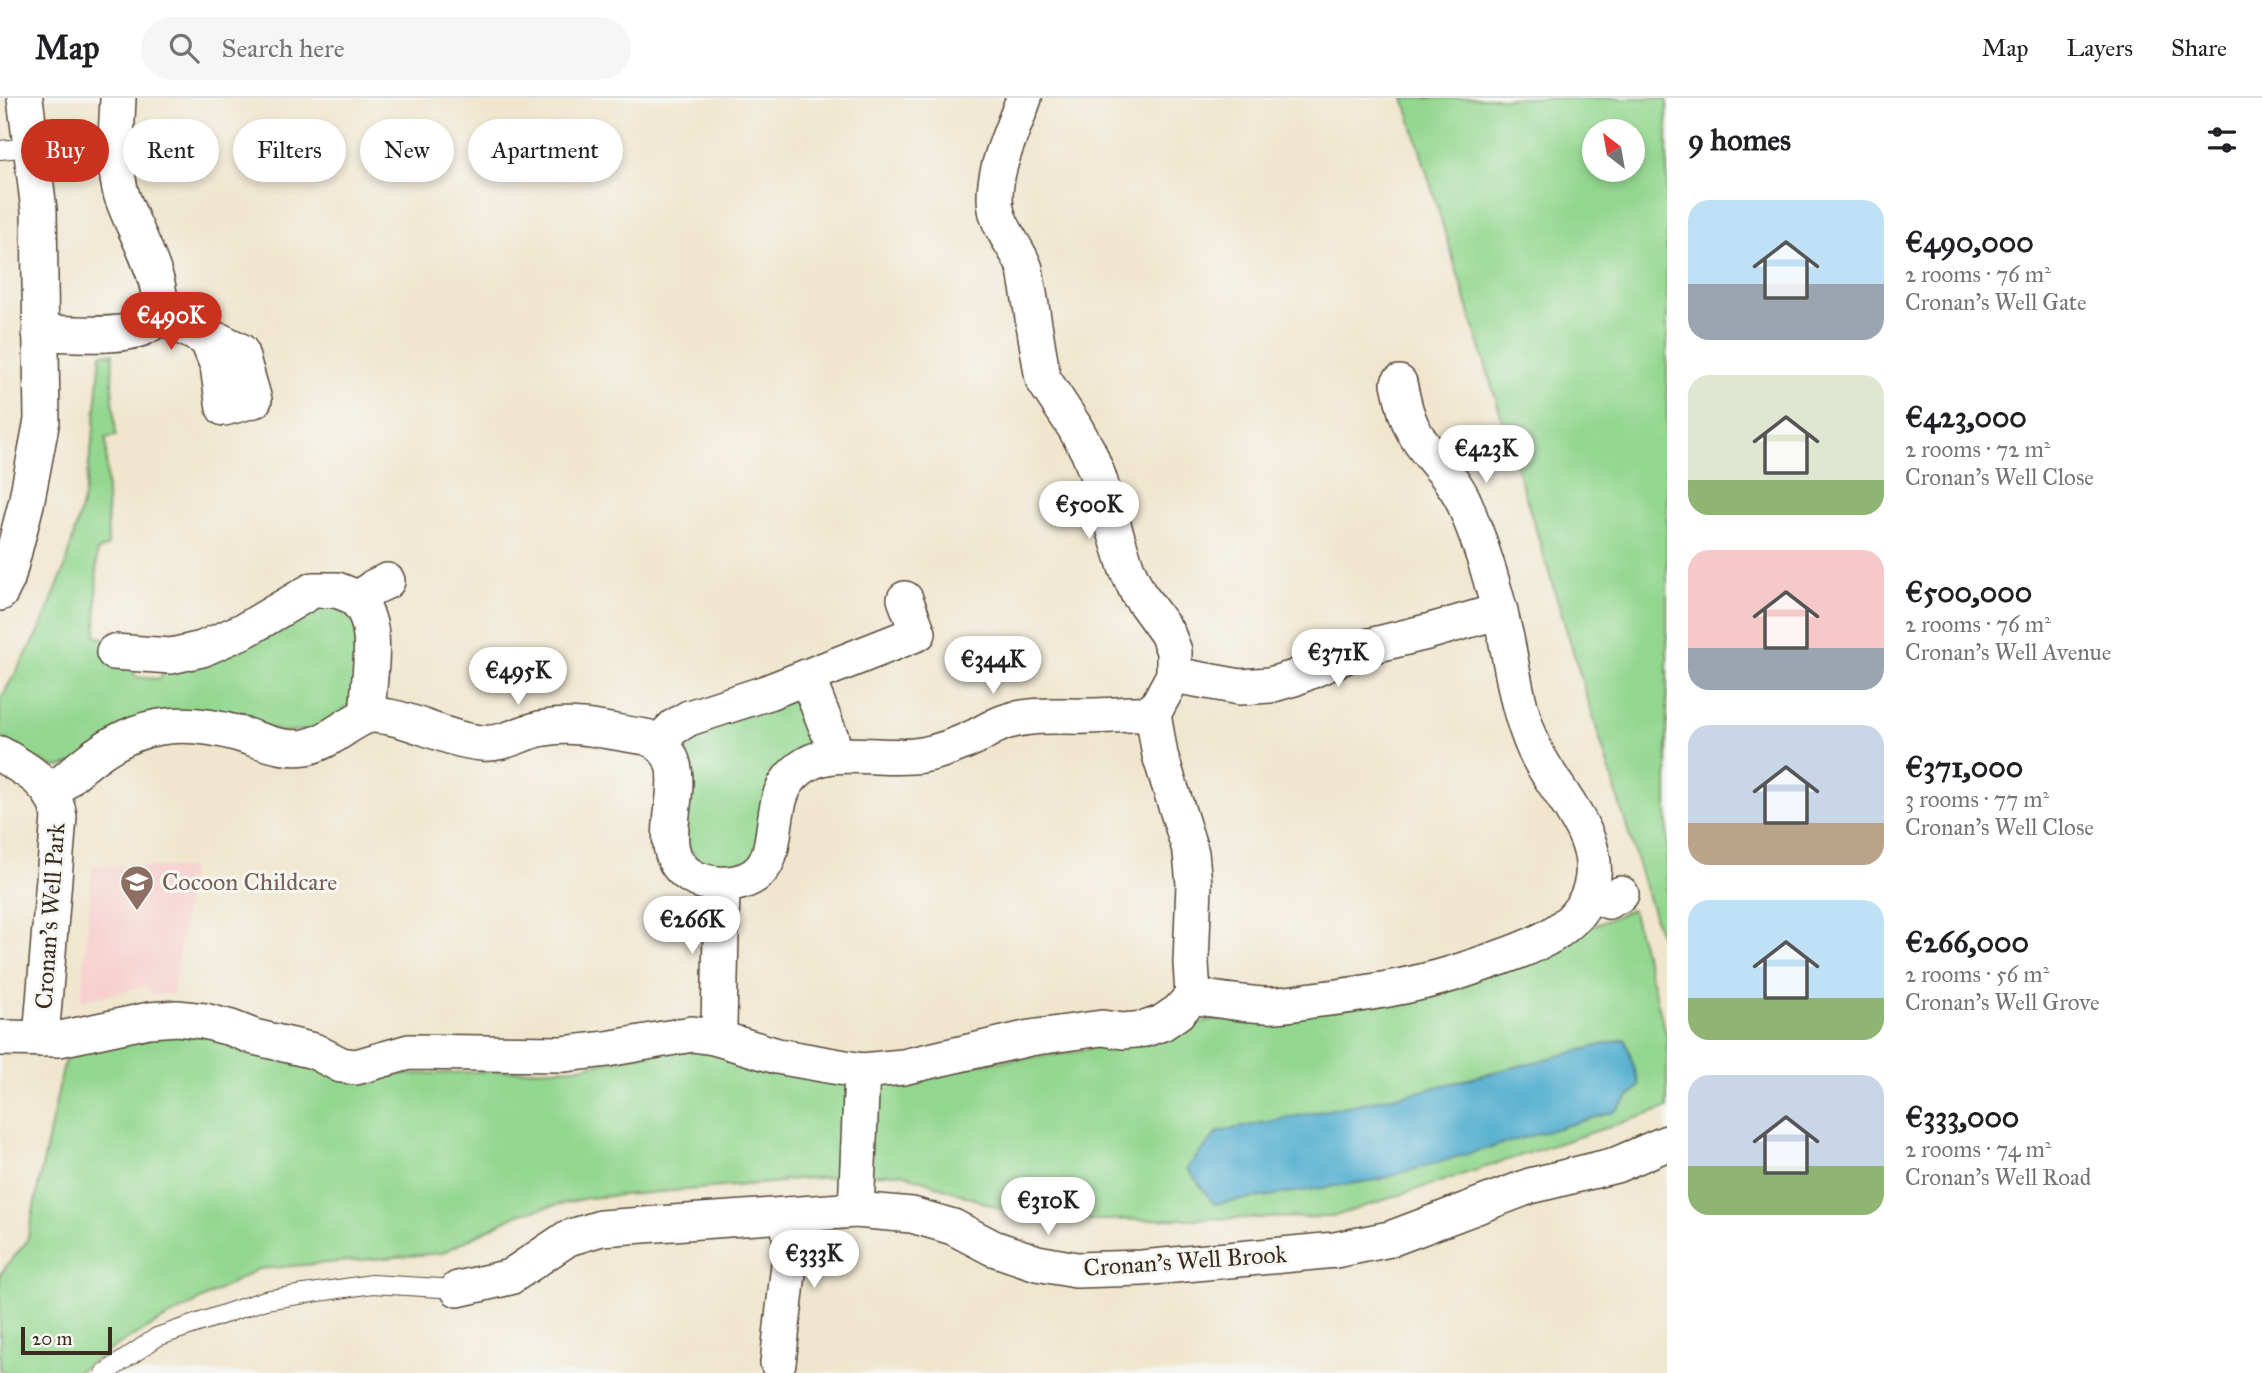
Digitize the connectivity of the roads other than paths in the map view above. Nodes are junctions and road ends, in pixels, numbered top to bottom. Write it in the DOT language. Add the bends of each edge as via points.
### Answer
graph roads {
  1 [pos="24,98"];
  2 [pos="118,98"];
  3 [pos="1024,98"];
  4 [pos="15,149"];
  5 [pos="158,315"];
  6 [pos="40,333"];
  7 [pos="207,339"];
  8 [pos="1399,383"];
  9 [pos="387,581"];
  10 [pos="0,593"];
  11 [pos="905,599"];
  12 [pos="357,601"];
  13 [pos="1500,611"];
  14 [pos="114,652"];
  15 [pos="1174,675"];
  16 [pos="807,677"];
  17 [pos="1153,714"];
  18 [pos="368,715"];
  19 [pos="659,742"];
  20 [pos="0,754"];
  21 [pos="834,755"];
  22 [pos="52,793"];
  23 [pos="722,886"];
  24 [pos="1193,996"];
  25 [pos="714,1037"];
  26 [pos="0,1038"];
  27 [pos="41,1039"];
  28 [pos="862,1071"];
  29 [pos="1666,1146"];
  30 [pos="856,1210"];
  31 [pos="788,1215"];
  32 [pos="458,1289"];
  33 [pos="778,1363"];
  34 [pos="105,1373"];
  1 -- 4 [label="street"];
  2 -- 5 [label="street" via="120,190 160,289"];
  3 -- 15 [label="street" via="996,185 996,209 1025,269 1043,379 1088,451 1126,567 1174,651"];
  4 -- 6 [label="street" via="38,210"];
  5 -- 6 [label="street" via="150,324 130,332"];
  5 -- 7 [label="street"];
  6 -- 10 [label="street" via="42,419 26,505"];
  8 -- 13 [label="street" via="1416,436 1462,498"];
  9 -- 12 [label="street"];
  11 -- 16 [label="street" via="918,633"];
  12 -- 14 [label="street" via="337,590 313,590 202,649 171,656"];
  12 -- 18 [label="street" via="370,629"];
  13 -- 15 [label="street" via="1366,647 1270,685 1240,687"];
  13 -- 24 [label="street" via="1520,711 1552,782 1588,838 1594,874 1606,892 1552,934 1454,974 1358,994 1269,1005"];
  15 -- 17 [label="street"];
  16 -- 19 [label="street" via="689,718"];
  16 -- 21 [label="street"];
  17 -- 21 [label="street" via="1033,716 1003,722 925,754 902,758"];
  17 -- 24 [label="street" via="1160,755 1191,853"];
  18 -- 19 [label="street" via="482,743 502,743 542,728 562,726"];
  18 -- 22 [label="street" via="326,741 306,747 270,744 211,726 167,725 143,730 96,754"];
  19 -- 23 [label="street" via="673,762 673,856 694,878"];
  20 -- 22 [label="street"];
  21 -- 23 [label="street" via="804,766 784,789 775,810 767,862 754,875"];
  22 -- 27 [label="street, Cronan's Well Park" via="59,817"];
  23 -- 25 [label="street" via="719,1026"];
  24 -- 28 [label="street" via="1162,1023 1145,1029 1102,1028 1031,1038 904,1067"];
  25 -- 27 [label="street" via="692,1034 563,1054 409,1052 356,1067 231,1028 177,1018 79,1037"];
  25 -- 28 [label="street" via="777,1056"];
  26 -- 27 [label="street"];
  28 -- 30 [label="street"];
  29 -- 30 [label="street, Cronan's Well Brook" via="1616,1165 1530,1185 1390,1239 1335,1250 1142,1268 1076,1270 1037,1264 953,1227 912,1216"];
  30 -- 31 [label="street, Cronan's Well Brook"];
  31 -- 32 [label="street, Cronan's Well Brook" via="601,1228 569,1238 510,1277"];
  31 -- 33 [label="street" via="791,1246"];
  32 -- 34 [label="lane" via="372,1284 265,1300 157,1337"];
}
